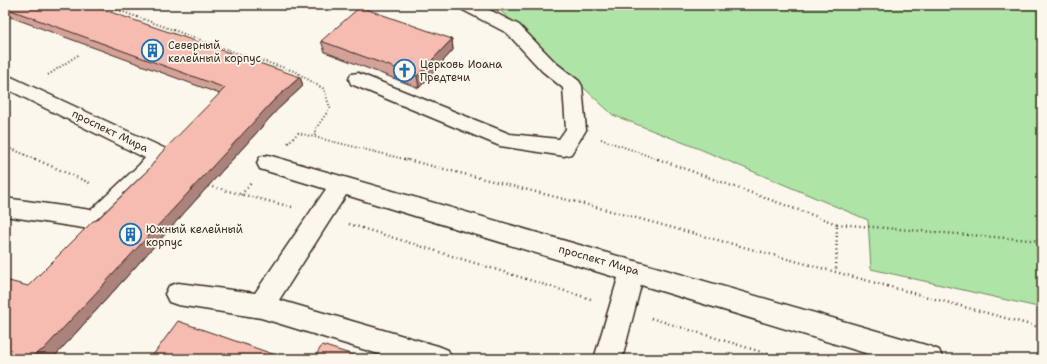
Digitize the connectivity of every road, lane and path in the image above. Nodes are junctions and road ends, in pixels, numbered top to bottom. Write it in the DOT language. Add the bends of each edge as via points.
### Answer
graph roads {
  1 [pos="104,5"];
  2 [pos="467,5"];
  3 [pos="358,79"];
  4 [pos="5,80"];
  5 [pos="298,133"];
  6 [pos="315,137"];
  7 [pos="598,138"];
  8 [pos="5,146"];
  9 [pos="268,163"];
  10 [pos="95,185"];
  11 [pos="341,185"];
  12 [pos="208,186"];
  13 [pos="5,207"];
  14 [pos="320,215"];
  15 [pos="837,224"];
  16 [pos="1042,241"];
  17 [pos="633,270"];
  18 [pos="836,271"];
  19 [pos="178,294"];
  20 [pos="261,306"];
  21 [pos="622,309"];
  22 [pos="1042,328"];
  23 [pos="438,359"];
  24 [pos="608,359"];
  25 [pos="784,359"];
  26 [pos="929,359"];
  1 -- 6 [label="path" via="294,71 324,89 330,108 315,130"];
  2 -- 3 [label="street" via="513,29 549,67 572,86 576,130 564,148 507,141"];
  4 -- 13 [label="street, проспект Мира" via="159,155 147,171 96,220"];
  5 -- 6 [label="path"];
  6 -- 18 [label="path" via="596,207"];
  7 -- 15 [label="path"];
  8 -- 10 [label="path"];
  9 -- 11 [label="street, проспект Мира"];
  11 -- 14 [label="street"];
  11 -- 17 [label="street, проспект Мира"];
  12 -- 14 [label="path"];
  14 -- 20 [label="street"];
  14 -- 21 [label="path"];
  15 -- 16 [label="path"];
  15 -- 18 [label="path"];
  17 -- 21 [label="street"];
  17 -- 26 [label="street, проспект Мира"];
  18 -- 22 [label="path"];
  19 -- 20 [label="street"];
  20 -- 23 [label="street"];
  21 -- 24 [label="street"];
  21 -- 25 [label="path"];
}
